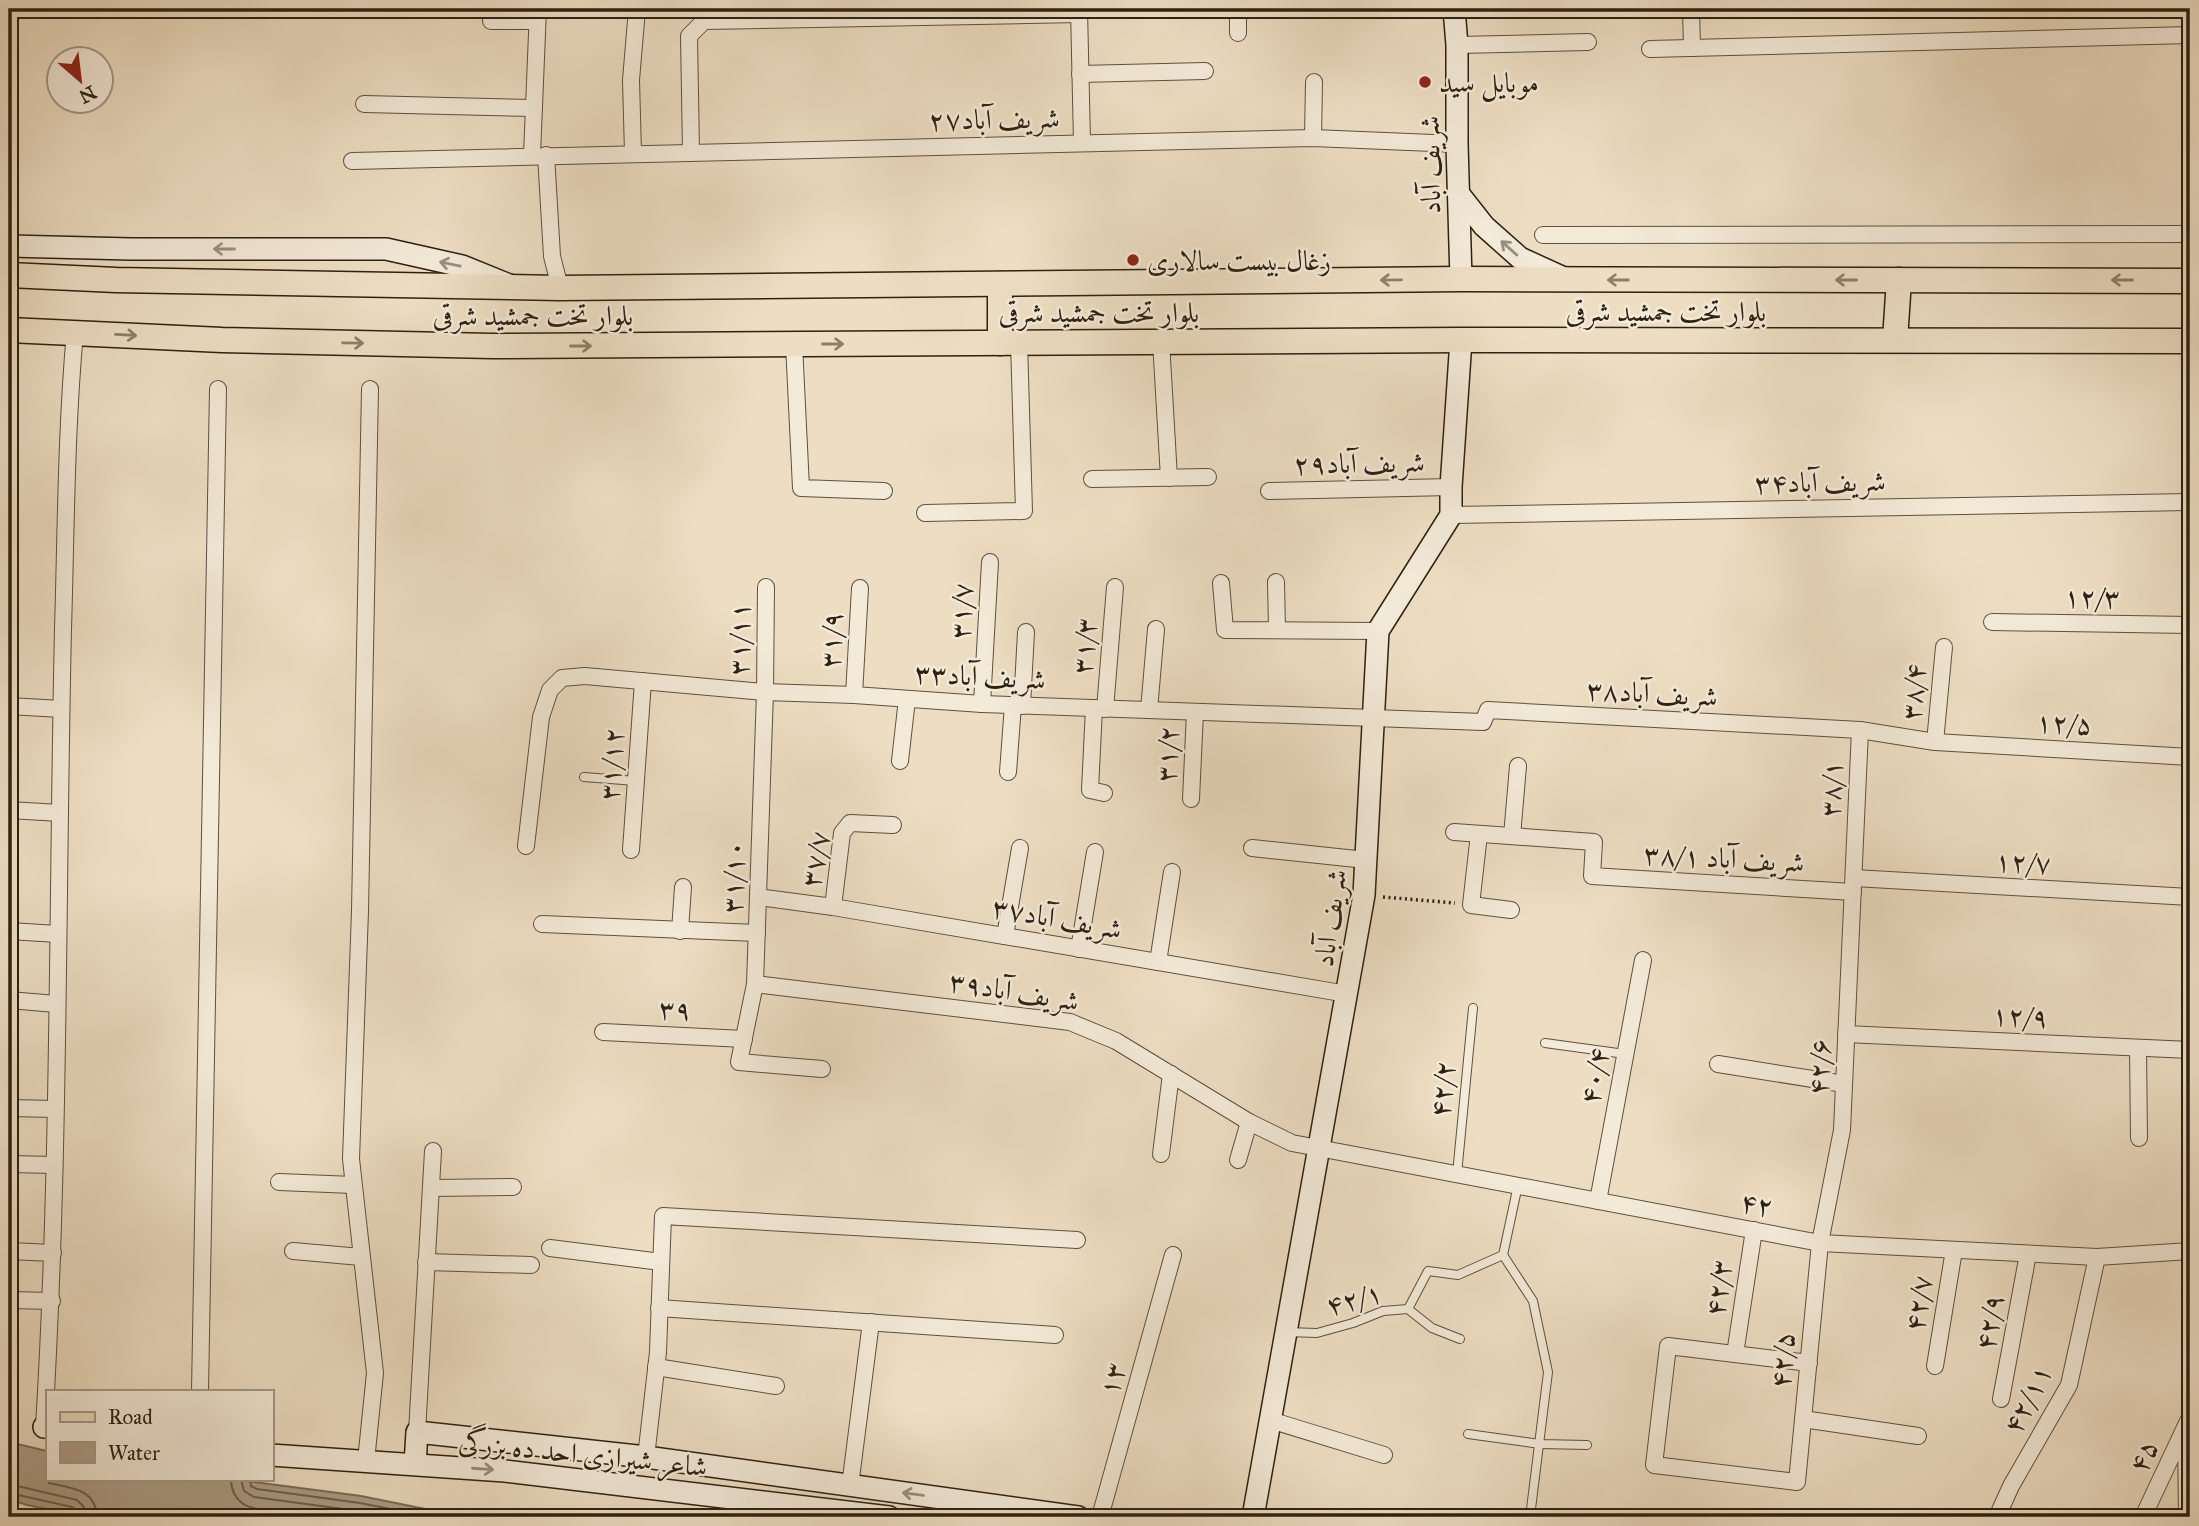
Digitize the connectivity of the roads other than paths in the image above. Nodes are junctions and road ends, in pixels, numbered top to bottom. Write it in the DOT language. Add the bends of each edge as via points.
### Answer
graph roads {
  1 [pos="637,9"];
  2 [pos="1238,9"];
  3 [pos="1454,9"];
  4 [pos="1691,9"];
  5 [pos="1079,11"];
  6 [pos="537,15"];
  7 [pos="491,21"];
  8 [pos="1238,33"];
  9 [pos="2190,35"];
  10 [pos="1588,42"];
  11 [pos="1457,46"];
  12 [pos="1692,48"];
  13 [pos="1650,49"];
  14 [pos="1205,71"];
  15 [pos="1080,75"];
  16 [pos="1314,82"];
  17 [pos="364,104"];
  18 [pos="534,108"];
  19 [pos="1314,138"];
  20 [pos="1083,143"];
  21 [pos="1457,144"];
  22 [pos="691,151"];
  23 [pos="633,153"];
  24 [pos="539,155"];
  25 [pos="352,160"];
  26 [pos="1458,193"];
  27 [pos="2190,234"];
  28 [pos="1543,235"];
  29 [pos="9,246"];
  30 [pos="9,275"];
  31 [pos="1461,279"];
  32 [pos="1568,280"];
  33 [pos="1899,281"];
  34 [pos="2190,281"];
  35 [pos="1000,284"];
  36 [pos="514,287"];
  37 [pos="560,288"];
  38 [pos="9,330"];
  39 [pos="75,332"];
  40 [pos="1895,340"];
  41 [pos="1161,341"];
  42 [pos="1461,341"];
  43 [pos="2190,341"];
  44 [pos="1009,342"];
  45 [pos="794,344"];
  46 [pos="218,389"];
  47 [pos="370,389"];
  48 [pos="1208,477"];
  49 [pos="1169,478"];
  50 [pos="1092,479"];
  51 [pos="1451,487"];
  52 [pos="884,491"];
  53 [pos="1269,491"];
  54 [pos="2190,502"];
  55 [pos="925,513"];
  56 [pos="1451,515"];
  57 [pos="990,562"];
  58 [pos="1276,582"];
  59 [pos="1221,583"];
  60 [pos="766,587"];
  61 [pos="1115,587"];
  62 [pos="860,588"];
  63 [pos="1993,622"];
  64 [pos="2190,625"];
  65 [pos="1156,629"];
  66 [pos="1277,630"];
  67 [pos="1378,631"];
  68 [pos="1026,632"];
  69 [pos="1944,647"];
  70 [pos="643,681"];
  71 [pos="765,692"];
  72 [pos="854,695"];
  73 [pos="907,699"];
  74 [pos="982,704"];
  75 [pos="1017,705"];
  76 [pos="9,706"];
  77 [pos="1099,708"];
  78 [pos="61,709"];
  79 [pos="1149,710"];
  80 [pos="1195,712"];
  81 [pos="1373,718"];
  82 [pos="1860,730"];
  83 [pos="1935,742"];
  84 [pos="2190,757"];
  85 [pos="900,761"];
  86 [pos="1518,766"];
  87 [pos="1008,772"];
  88 [pos="584,777"];
  89 [pos="636,781"];
  90 [pos="1104,793"];
  91 [pos="1191,799"];
  92 [pos="9,810"];
  93 [pos="60,813"];
  94 [pos="893,825"];
  95 [pos="1454,832"];
  96 [pos="1479,834"];
  97 [pos="1511,836"];
  98 [pos="526,846"];
  99 [pos="1020,848"];
  100 [pos="1252,848"];
  101 [pos="631,850"];
  102 [pos="1095,852"];
  103 [pos="1366,860"];
  104 [pos="1172,872"];
  105 [pos="1853,885"];
  106 [pos="682,887"];
  107 [pos="2190,897"];
  108 [pos="758,898"];
  109 [pos="832,907"];
  110 [pos="1511,910"];
  111 [pos="542,924"];
  112 [pos="9,931"];
  113 [pos="680,931"];
  114 [pos="757,933"];
  115 [pos="58,934"];
  116 [pos="1005,936"];
  117 [pos="1079,949"];
  118 [pos="1643,960"];
  119 [pos="1158,962"];
  120 [pos="755,984"];
  121 [pos="1347,994"];
  122 [pos="9,1000"];
  123 [pos="56,1004"];
  124 [pos="1473,1008"];
  125 [pos="603,1032"];
  126 [pos="1846,1034"];
  127 [pos="744,1039"];
  128 [pos="1545,1044"];
  129 [pos="2138,1048"];
  130 [pos="2190,1050"];
  131 [pos="1625,1054"];
  132 [pos="1718,1065"];
  133 [pos="822,1069"];
  134 [pos="1171,1074"];
  135 [pos="1844,1084"];
  136 [pos="9,1108"];
  137 [pos="55,1109"];
  138 [pos="1249,1122"];
  139 [pos="2139,1138"];
  140 [pos="1320,1148"];
  141 [pos="433,1151"];
  142 [pos="1161,1154"];
  143 [pos="1238,1160"];
  144 [pos="9,1164"];
  145 [pos="54,1165"];
  146 [pos="1457,1174"];
  147 [pos="279,1182"];
  148 [pos="354,1185"];
  149 [pos="1518,1185"];
  150 [pos="513,1187"];
  151 [pos="430,1188"];
  152 [pos="1598,1201"];
  153 [pos="1754,1230"];
  154 [pos="1077,1240"];
  155 [pos="1820,1242"];
  156 [pos="550,1248"];
  157 [pos="1954,1250"];
  158 [pos="9,1251"];
  159 [pos="293,1251"];
  160 [pos="2190,1251"];
  161 [pos="53,1253"];
  162 [pos="2028,1254"];
  163 [pos="1174,1255"];
  164 [pos="1503,1255"];
  165 [pos="361,1257"];
  166 [pos="2096,1257"];
  167 [pos="426,1262"];
  168 [pos="661,1262"];
  169 [pos="531,1265"];
  170 [pos="9,1300"];
  171 [pos="52,1301"];
  172 [pos="659,1308"];
  173 [pos="1408,1309"];
  174 [pos="871,1322"];
  175 [pos="1286,1332"];
  176 [pos="1055,1335"];
  177 [pos="1460,1339"];
  178 [pos="1735,1354"];
  179 [pos="1808,1363"];
  180 [pos="1935,1366"];
  181 [pos="656,1367"];
  182 [pos="776,1386"];
  183 [pos="48,1390"];
  184 [pos="200,1390"];
  185 [pos="2001,1399"];
  186 [pos="1803,1419"];
  187 [pos="1270,1420"];
  188 [pos="2188,1422"];
  189 [pos="417,1432"];
  190 [pos="1468,1434"];
  191 [pos="1918,1436"];
  192 [pos="1540,1444"];
  193 [pos="1587,1445"];
  194 [pos="273,1455"];
  195 [pos="1384,1455"];
  196 [pos="646,1457"];
  197 [pos="366,1461"];
  198 [pos="415,1464"];
  199 [pos="850,1486"];
  200 [pos="889,1517"];
  201 [pos="1078,1517"];
  202 [pos="1100,1517"];
  203 [pos="1253,1517"];
  204 [pos="1530,1517"];
  205 [pos="1997,1517"];
  206 [pos="2143,1517"];
  207 [pos="2187,1517"];
  1 -- 23 [label="street" via="631,80"];
  2 -- 8 [label="street"];
  3 -- 11 [label="street, شریف آباد"];
  4 -- 12 [label="street"];
  5 -- 15 [label="street"];
  5 -- 22 [label="street" via="704,20 689,36"];
  6 -- 7 [label="street"];
  6 -- 18 [label="street"];
  9 -- 12 [label="street"];
  10 -- 11 [label="street"];
  11 -- 21 [label="street, شریف آباد"];
  12 -- 13 [label="street"];
  14 -- 15 [label="street"];
  15 -- 20 [label="street"];
  16 -- 19 [label="street"];
  17 -- 18 [label="street"];
  18 -- 24 [label="street"];
  19 -- 20 [label="street, شریف آباد۲۷"];
  19 -- 21 [label="street, شریف آباد۲۷"];
  20 -- 22 [label="street, شریف آباد۲۷"];
  21 -- 26 [label="street, شریف آباد"];
  22 -- 23 [label="street, شریف آباد۲۷"];
  23 -- 24 [label="street, شریف آباد۲۷"];
  24 -- 25 [label="street, شریف آباد۲۷"];
  24 -- 37 [label="street"];
  26 -- 31 [label="street, شریف آباد"];
  32 -- 26 [label="street, one-way" via="1520,258"];
  27 -- 28 [label="street"];
  36 -- 29 [label="street, one-way" via="463,266 386,249"];
  30 -- 36 [label="main road, بلوار تخت جمشید شرقی"];
  31 -- 32 [label="main road, بلوار تخت جمشید شرقی"];
  31 -- 35 [label="main road, بلوار تخت جمشید شرقی, one-way"];
  33 -- 32 [label="main road, بلوار تخت جمشید شرقی, one-way"];
  34 -- 33 [label="main road, بلوار تخت جمشید شرقی, one-way"];
  33 -- 40 [label="main road"];
  35 -- 37 [label="main road, بلوار تخت جمشید شرقی"];
  35 -- 44 [label="main road"];
  36 -- 37 [label="main road, بلوار تخت جمشید شرقی"];
  38 -- 39 [label="main road, بلوار تخت جمشید شرقی"];
  39 -- 45 [label="main road, بلوار تخت جمشید شرقی, one-way" via="480,345"];
  39 -- 78 [label="street" via="69,392"];
  40 -- 42 [label="main road, بلوار تخت جمشید شرقی"];
  40 -- 43 [label="main road, بلوار تخت جمشید شرقی"];
  41 -- 42 [label="main road, بلوار تخت جمشید شرقی"];
  41 -- 44 [label="main road, بلوار تخت جمشید شرقی"];
  41 -- 49 [label="street"];
  42 -- 51 [label="street"];
  45 -- 44 [label="main road, بلوار تخت جمشید شرقی, one-way"];
  44 -- 55 [label="street" via="1024,512"];
  45 -- 52 [label="street" via="801,488"];
  46 -- 184 [label="street"];
  47 -- 148 [label="street" via="351,1159"];
  48 -- 49 [label="street"];
  49 -- 50 [label="street"];
  51 -- 53 [label="street, شریف آباد۲۹"];
  51 -- 56 [label="street"];
  54 -- 56 [label="street, شریف آباد۳۴"];
  56 -- 67 [label="street, شریف آباد"];
  57 -- 74 [label="street, ۳۱/۷"];
  58 -- 66 [label="street"];
  59 -- 66 [label="street" via="1225,630"];
  60 -- 71 [label="street, ۳۱/۱۱"];
  61 -- 77 [label="street, ۳۱/۳"];
  62 -- 72 [label="street, ۳۱/۹"];
  63 -- 64 [label="street, ۱۲/۳"];
  65 -- 79 [label="street"];
  66 -- 67 [label="street"];
  67 -- 81 [label="street, شریف آباد"];
  68 -- 75 [label="street"];
  69 -- 83 [label="street, ۳۸/۴"];
  70 -- 71 [label="street, شریف آباد۳۳"];
  70 -- 89 [label="street, ۳۱/۱۲"];
  70 -- 98 [label="street, شریف آباد۳۳" via="562,678 550,690 541,717"];
  71 -- 72 [label="street, شریف آباد۳۳"];
  71 -- 108 [label="street, ۳۱/۱۰"];
  72 -- 73 [label="street, شریف آباد۳۳"];
  73 -- 74 [label="street, شریف آباد۳۳"];
  73 -- 85 [label="street"];
  74 -- 75 [label="street, شریف آباد۳۳"];
  75 -- 77 [label="street, شریف آباد۳۳"];
  75 -- 87 [label="street"];
  76 -- 78 [label="street"];
  77 -- 79 [label="street, شریف آباد۳۳"];
  77 -- 90 [label="street, ۳۱/۳" via="1090,790"];
  78 -- 93 [label="street"];
  79 -- 80 [label="street, شریف آباد۳۳"];
  80 -- 81 [label="street, شریف آباد۳۳"];
  80 -- 91 [label="street, ۳۱/۲"];
  81 -- 82 [label="street, شریف آباد۳۸" via="1483,722 1488,710"];
  81 -- 103 [label="street, شریف آباد"];
  82 -- 83 [label="street, شریف آباد۳۸"];
  82 -- 105 [label="street, ۳۸/۱"];
  83 -- 84 [label="street, ۱۲/۵"];
  86 -- 97 [label="street"];
  88 -- 89 [label="lane"];
  89 -- 101 [label="street, ۳۱/۱۲"];
  92 -- 93 [label="street"];
  93 -- 115 [label="street"];
  94 -- 109 [label="street, ۳۷/۷" via="850,823 842,833"];
  95 -- 96 [label="street"];
  96 -- 97 [label="street"];
  96 -- 110 [label="street" via="1471,905"];
  97 -- 105 [label="street, ۳۸/۱ شریف آباد" via="1594,842 1592,876"];
  99 -- 116 [label="street"];
  100 -- 103 [label="street"];
  102 -- 117 [label="street"];
  103 -- 121 [label="street, شریف آباد"];
  104 -- 119 [label="street"];
  105 -- 107 [label="street, ۱۲/۷"];
  105 -- 126 [label="street, ۴۲/۶"];
  106 -- 113 [label="street"];
  108 -- 109 [label="street, شریف آباد۳۷"];
  108 -- 114 [label="street, ۳۱/۱۰"];
  109 -- 116 [label="street, شریف آباد۳۷"];
  111 -- 113 [label="street"];
  112 -- 115 [label="street"];
  113 -- 114 [label="street"];
  114 -- 120 [label="street, ۳۱/۱۰"];
  115 -- 123 [label="street"];
  116 -- 117 [label="street, شریف آباد۳۷"];
  117 -- 119 [label="street, شریف آباد۳۷"];
  118 -- 131 [label="street, ۴۰/۴"];
  119 -- 121 [label="street, شریف آباد۳۷"];
  120 -- 127 [label="street, ۳۱/۱۰"];
  120 -- 134 [label="street, شریف آباد۳۹" via="1070,1022 1116,1041"];
  121 -- 140 [label="street, شریف آباد"];
  122 -- 123 [label="street"];
  123 -- 137 [label="street"];
  124 -- 146 [label="lane, ۴۲/۲"];
  125 -- 127 [label="street, ۳۹"];
  126 -- 129 [label="street, ۱۲/۹"];
  126 -- 135 [label="street, ۴۲/۶"];
  127 -- 133 [label="street, ۳۱/۱۰" via="739,1062"];
  128 -- 131 [label="lane"];
  129 -- 130 [label="street, ۱۲/۹"];
  129 -- 139 [label="street"];
  131 -- 152 [label="street, ۴۰/۴"];
  132 -- 135 [label="street"];
  134 -- 138 [label="street, شریف آباد۳۹"];
  134 -- 142 [label="street"];
  135 -- 155 [label="street, ۴۲/۶" via="1842,1130"];
  136 -- 137 [label="street"];
  137 -- 145 [label="street"];
  138 -- 140 [label="street, شریف آباد۳۹" via="1292,1143"];
  138 -- 143 [label="street"];
  140 -- 146 [label="street, ۴۲"];
  140 -- 175 [label="street, شریف آباد"];
  141 -- 151 [label="street"];
  144 -- 145 [label="street"];
  145 -- 161 [label="street"];
  146 -- 149 [label="street, ۴۲"];
  147 -- 148 [label="street"];
  148 -- 165 [label="street"];
  149 -- 152 [label="street, ۴۲"];
  149 -- 164 [label="lane"];
  150 -- 151 [label="street"];
  151 -- 167 [label="street"];
  152 -- 153 [label="street, ۴۲"];
  153 -- 155 [label="street, ۴۲"];
  153 -- 178 [label="street, ۴۲/۳"];
  154 -- 168 [label="street" via="663,1216"];
  155 -- 157 [label="street, ۴۲"];
  155 -- 179 [label="street, ۴۲/۵"];
  156 -- 168 [label="street"];
  157 -- 162 [label="street, ۴۲"];
  157 -- 180 [label="street, ۴۲/۷"];
  158 -- 161 [label="street"];
  159 -- 165 [label="street"];
  160 -- 166 [label="street, ۴۲"];
  161 -- 171 [label="street"];
  162 -- 166 [label="street, ۴۲"];
  162 -- 185 [label="street, ۴۲/۹"];
  163 -- 202 [label="street, ۱۳"];
  164 -- 173 [label="lane, ۴۲/۱" via="1458,1275 1428,1272"];
  164 -- 192 [label="lane" via="1533,1301 1548,1372"];
  165 -- 197 [label="street" via="375,1373"];
  166 -- 205 [label="street, ۴۲/۱۱" via="2069,1385"];
  167 -- 169 [label="street"];
  167 -- 189 [label="street"];
  168 -- 172 [label="street"];
  170 -- 171 [label="street"];
  171 -- 183 [label="street"];
  172 -- 174 [label="street"];
  172 -- 181 [label="street"];
  173 -- 175 [label="lane, ۴۲/۱" via="1382,1311 1317,1333"];
  173 -- 177 [label="lane" via="1432,1328"];
  174 -- 176 [label="street"];
  174 -- 199 [label="street"];
  175 -- 187 [label="street, شریف آباد"];
  178 -- 179 [label="street"];
  178 -- 186 [label="street, ۴۲/۵" via="1668,1346 1654,1465 1797,1482"];
  179 -- 186 [label="street, ۴۲/۵"];
  181 -- 182 [label="street"];
  181 -- 196 [label="street"];
  186 -- 191 [label="street"];
  187 -- 195 [label="street"];
  187 -- 203 [label="street, شریف آباد"];
  188 -- 206 [label="street, ۴۵"];
  188 -- 207 [label="street"];
  189 -- 196 [label="street"];
  189 -- 198 [label="street"];
  190 -- 192 [label="lane"];
  192 -- 193 [label="lane"];
  192 -- 204 [label="lane"];
  194 -- 197 [label="street, شاعر شیرازی احد ده بزرگی"];
  196 -- 199 [label="street"];
  197 -- 198 [label="street, شاعر شیرازی احد ده بزرگی"];
  198 -- 200 [label="street, شاعر شیرازی احد ده بزرگی, one-way"];
  201 -- 199 [label="street, one-way"];
}
